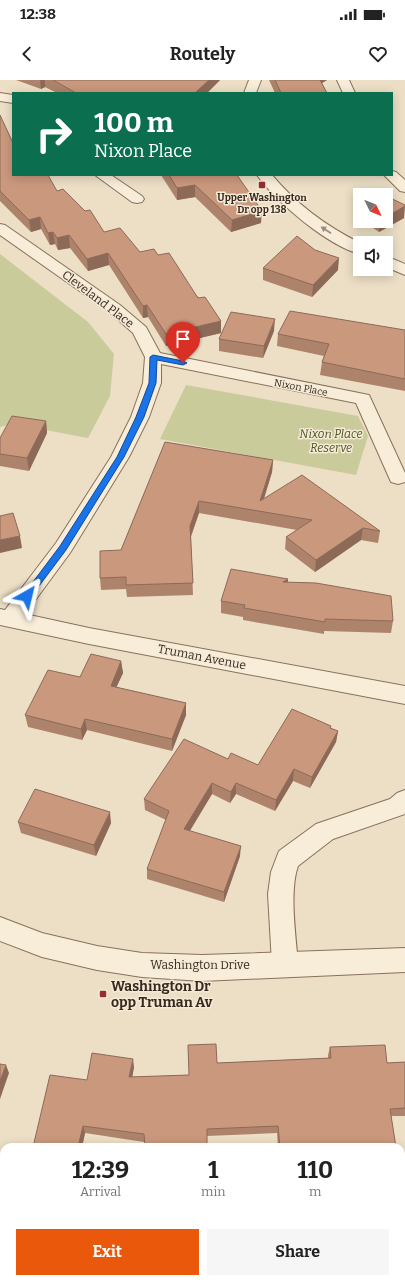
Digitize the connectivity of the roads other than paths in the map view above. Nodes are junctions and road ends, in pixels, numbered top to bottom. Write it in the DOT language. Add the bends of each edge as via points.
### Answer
graph roads {
  1 [pos="255,80"];
  2 [pos="342,80"];
  3 [pos="250,92"];
  4 [pos="348,92"];
  5 [pos="0,96"];
  6 [pos="12,99"];
  7 [pos="104,176"];
  8 [pos="265,176"];
  9 [pos="392,176"];
  10 [pos="405,188"];
  11 [pos="137,198"];
  12 [pos="0,228"];
  13 [pos="353,246"];
  14 [pos="393,264"];
  15 [pos="405,270"];
  16 [pos="153,357"];
  17 [pos="398,478"];
  18 [pos="5,618"];
  19 [pos="405,695"];
  20 [pos="405,800"];
  21 [pos="0,929"];
  22 [pos="405,960"];
  23 [pos="285,964"];
  1 -- 3 [label="street"];
  2 -- 4 [label="street"];
  5 -- 6 [label="street"];
  7 -- 11 [label="street"];
  13 -- 8 [label="street, one-way" via="308,219 287,202"];
  9 -- 10 [label="street"];
  12 -- 16 [label="street, Cleveland Place" via="114,308 140,331"];
  14 -- 15 [label="street"];
  16 -- 17 [label="street, Nixon Place" via="363,399"];
  16 -- 18 [label="street, Cleveland Place" via="152,383 140,417 120,457 63,548"];
  18 -- 19 [label="street, Truman Avenue"];
  20 -- 23 [label="street" via="398,806 325,831 288,859 283,872 281,894"];
  21 -- 23 [label="street, Washington Drive" via="42,945 142,965 202,968"];
  22 -- 23 [label="street, Washington Drive"];
}
